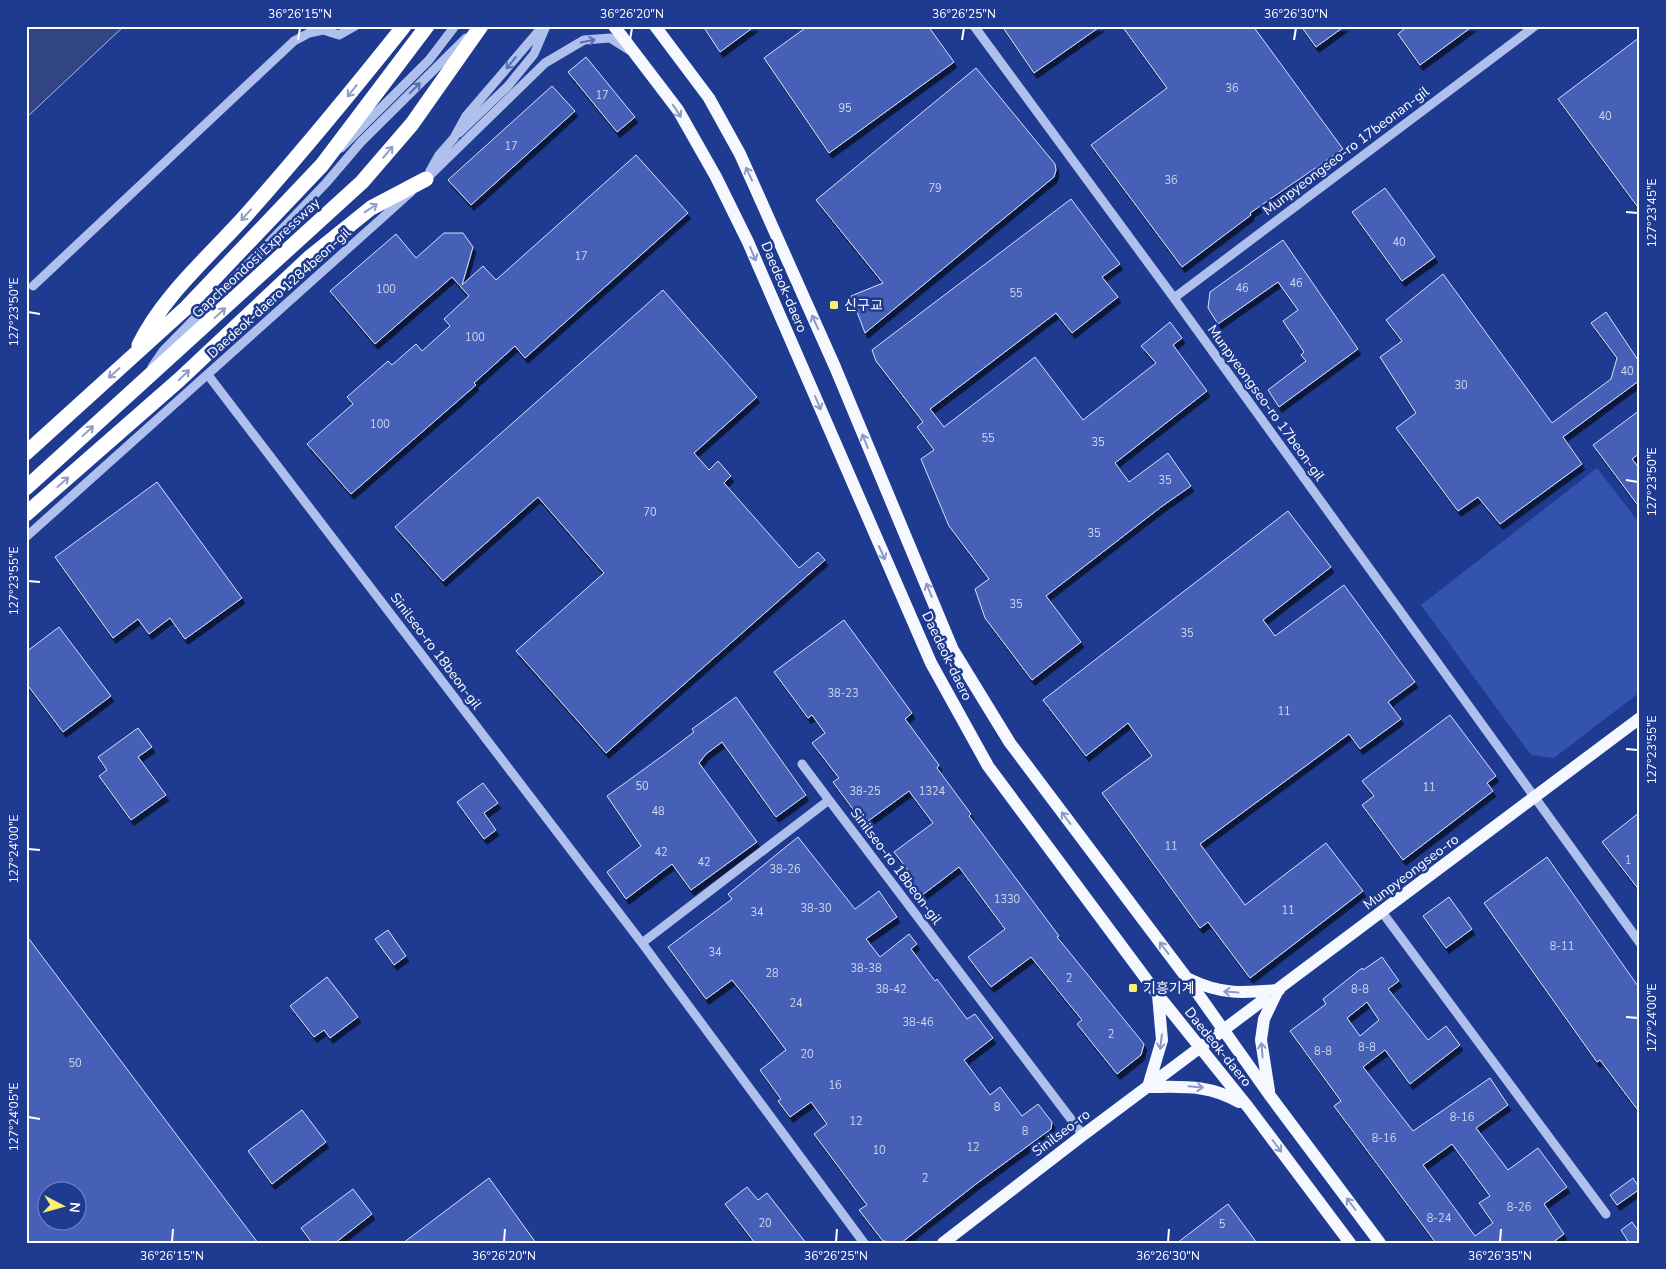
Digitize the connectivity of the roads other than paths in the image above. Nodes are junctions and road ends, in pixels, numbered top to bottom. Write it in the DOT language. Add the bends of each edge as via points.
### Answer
graph roads {
  1 [pos="355,26"];
  2 [pos="404,26"];
  3 [pos="428,26"];
  4 [pos="455,26"];
  5 [pos="480,26"];
  6 [pos="545,26"];
  7 [pos="614,26"];
  8 [pos="656,26"];
  9 [pos="974,26"];
  10 [pos="1535,26"];
  11 [pos="632,53"];
  12 [pos="322,165"];
  13 [pos="426,179"];
  14 [pos="33,286"];
  15 [pos="1174,298"];
  16 [pos="135,354"];
  17 [pos="208,375"];
  18 [pos="144,379"];
  19 [pos="26,453"];
  20 [pos="26,488"];
  21 [pos="26,514"];
  22 [pos="26,537"];
  23 [pos="1640,718"];
  24 [pos="802,764"];
  25 [pos="1534,798"];
  26 [pos="829,800"];
  27 [pos="1382,912"];
  28 [pos="642,943"];
  29 [pos="1640,943"];
  30 [pos="1186,977"];
  31 [pos="1278,990"];
  32 [pos="1158,996"];
  33 [pos="1223,1030"];
  34 [pos="1199,1048"];
  35 [pos="1148,1087"];
  36 [pos="1271,1098"];
  37 [pos="1248,1107"];
  38 [pos="1083,1135"];
  39 [pos="1606,1214"];
  40 [pos="864,1243"];
  41 [pos="943,1243"];
  42 [pos="1350,1243"];
  43 [pos="1380,1243"];
  1 -- 14 [label="street" via="339,36 323,30 294,41"];
  2 -- 16 [label="highway, one-way" via="312,141 175,291 149,324"];
  3 -- 12 [label="highway, Gapcheondosi Expressway"];
  4 -- 12 [label="street" via="429,60 355,137"];
  18 -- 5 [label="street, one-way" via="163,351 313,197 360,142"];
  18 -- 5 [label="highway, Gapcheondosi Expressway, one-way" via="200,332 362,182 412,124"];
  6 -- 13 [label="street, one-way" via="534,54 501,93 439,155"];
  7 -- 11 [label="main road, Daedeok-daero"];
  30 -- 8 [label="main road, Daedeok-daero, one-way" via="1010,743 953,650 835,367 740,154 709,98"];
  9 -- 15 [label="street, Munpyeongseo-ro 17beon-gil"];
  10 -- 15 [label="street, Munpyeongseo-ro 17beonan-gil"];
  13 -- 11 [label="street, Daedeok-daero 1284beon-gil, one-way" via="545,63 584,40 610,38"];
  11 -- 32 [label="main road, Daedeok-daero, one-way" via="678,110 720,185 748,242 931,663 988,766"];
  12 -- 16 [label="highway, Gapcheondosi Expressway" via="187,307"];
  13 -- 17 [label="street, Daedeok-daero 1284beon-gil"];
  21 -- 13 [label="highway, one-way" via="179,380 310,257 371,208"];
  15 -- 25 [label="street, Munpyeongseo-ro 17beon-gil"];
  16 -- 19 [label="highway, Gapcheondosi Expressway, one-way"];
  17 -- 22 [label="street, Daedeok-daero 1284beon-gil"];
  17 -- 28 [label="street, Sinilseo-ro 18beon-gil"];
  20 -- 18 [label="highway, Gapcheondosi Expressway, one-way"];
  23 -- 25 [label="main road, Munpyeongseo-ro"];
  24 -- 26 [label="street, Sinilseo-ro 18beon-gil"];
  25 -- 27 [label="main road, Munpyeongseo-ro"];
  25 -- 29 [label="street, Munpyeongseo-ro 17beon-gil"];
  26 -- 28 [label="street"];
  26 -- 38 [label="street, Sinilseo-ro 18beon-gil"];
  27 -- 31 [label="main road, Munpyeongseo-ro"];
  27 -- 39 [label="street"];
  28 -- 40 [label="street, Sinilseo-ro 18beon-gil"];
  31 -- 30 [label="main road, one-way" via="1228,993"];
  30 -- 33 [label="main road, Daedeok-daero"];
  31 -- 33 [label="main road, Munpyeongseo-ro"];
  36 -- 31 [label="main road, one-way" via="1261,1040 1264,1020"];
  32 -- 34 [label="main road, Daedeok-daero"];
  32 -- 35 [label="main road, one-way" via="1162,1040"];
  33 -- 34 [label="main road, Munpyeongseo-ro"];
  33 -- 36 [label="main road, Daedeok-daero"];
  34 -- 35 [label="main road, Sinilseo-ro"];
  34 -- 37 [label="main road, Daedeok-daero"];
  35 -- 37 [label="main road, one-way" via="1197,1086 1222,1092"];
  35 -- 38 [label="main road, Sinilseo-ro"];
  43 -- 36 [label="main road, Daedeok-daero, one-way"];
  37 -- 42 [label="main road, Daedeok-daero, one-way"];
  38 -- 41 [label="main road, Sinilseo-ro"];
}
